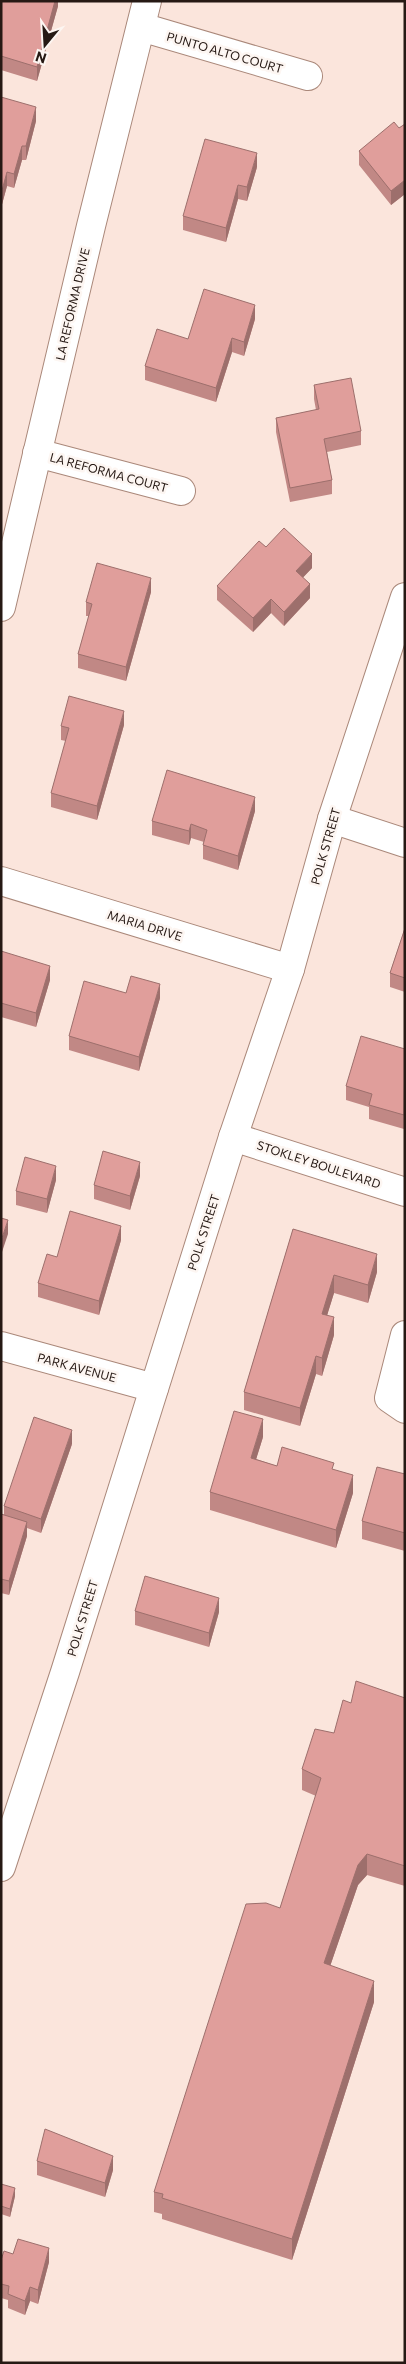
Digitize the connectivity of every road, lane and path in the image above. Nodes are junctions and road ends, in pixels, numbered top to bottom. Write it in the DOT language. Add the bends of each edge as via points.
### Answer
graph roads {
  1 [pos="144,14"];
  2 [pos="308,76"];
  3 [pos="37,453"];
  4 [pos="181,491"];
  5 [pos="405,597"];
  6 [pos="1,607"];
  7 [pos="332,819"];
  8 [pos="405,843"];
  9 [pos="1,881"];
  10 [pos="290,969"];
  11 [pos="233,1137"];
  12 [pos="405,1192"];
  13 [pos="405,1335"];
  14 [pos="1,1346"];
  15 [pos="154,1388"];
  16 [pos="405,1409"];
  17 [pos="2,1865"];
  1 -- 2 [label="street, PUNTO ALTO COURT"];
  1 -- 3 [label="street, LA REFORMA DRIVE"];
  3 -- 4 [label="street, LA REFORMA COURT"];
  3 -- 6 [label="street, LA REFORMA DRIVE"];
  5 -- 7 [label="street, POLK STREET"];
  7 -- 8 [label="street"];
  7 -- 10 [label="street, POLK STREET"];
  9 -- 10 [label="street, MARIA DRIVE"];
  10 -- 11 [label="street, POLK STREET"];
  11 -- 12 [label="street, STOKLEY BOULEVARD"];
  11 -- 15 [label="street, POLK STREET"];
  13 -- 16 [label="street" via="389,1398"];
  14 -- 15 [label="street, PARK AVENUE"];
  15 -- 17 [label="street, POLK STREET"];
}
